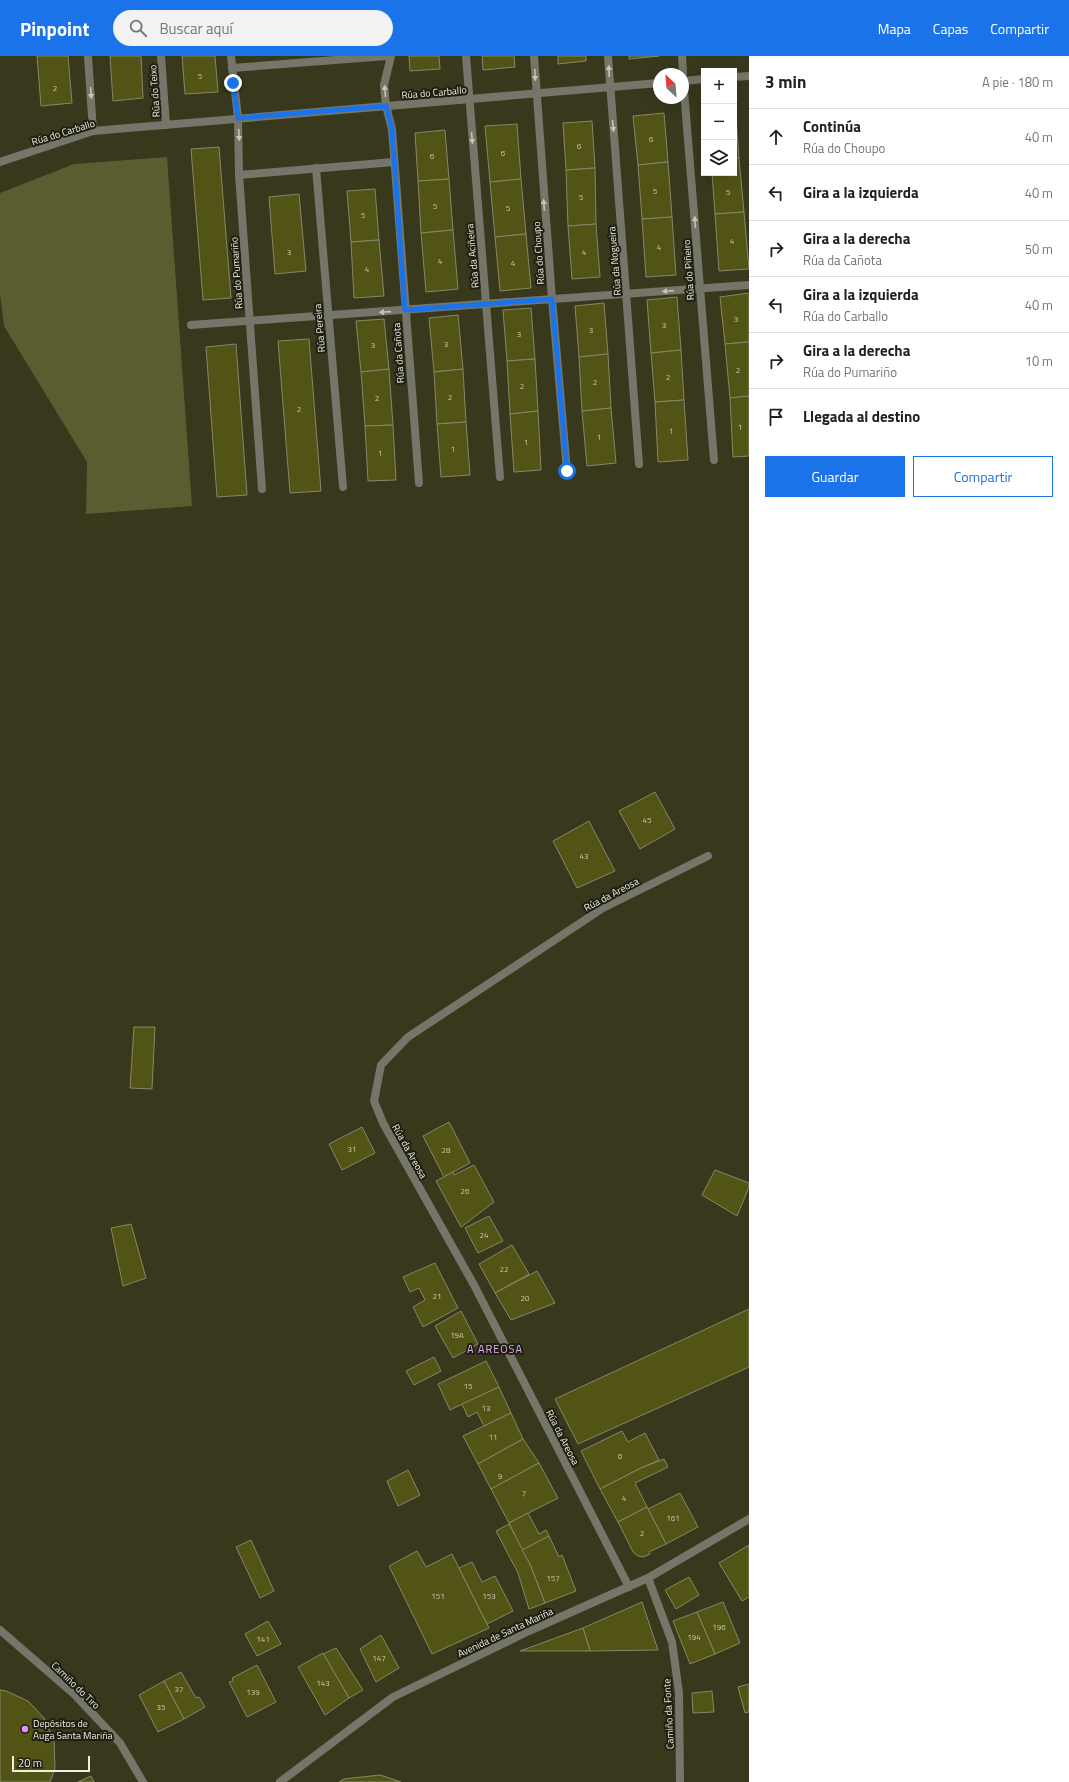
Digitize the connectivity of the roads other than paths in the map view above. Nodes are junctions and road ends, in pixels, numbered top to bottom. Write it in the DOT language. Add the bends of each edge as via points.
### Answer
graph roads {
  1 [pos="88,56"];
  2 [pos="161,56"];
  3 [pos="231,56"];
  4 [pos="387,56"];
  5 [pos="391,56"];
  6 [pos="466,56"];
  7 [pos="534,56"];
  8 [pos="608,56"];
  9 [pos="682,56"];
  10 [pos="232,68"];
  11 [pos="683,68"];
  12 [pos="749,76"];
  13 [pos="737,77"];
  14 [pos="689,80"];
  15 [pos="701,80"];
  16 [pos="653,83"];
  17 [pos="610,87"];
  18 [pos="536,93"];
  19 [pos="468,99"];
  20 [pos="685,104"];
  21 [pos="386,106"];
  22 [pos="238,118"];
  23 [pos="166,125"];
  24 [pos="93,131"];
  25 [pos="0,162"];
  26 [pos="394,162"];
  27 [pos="316,168"];
  28 [pos="239,175"];
  29 [pos="749,285"];
  30 [pos="700,289"];
  31 [pos="627,294"];
  32 [pos="552,299"];
  33 [pos="487,304"];
  34 [pos="405,310"];
  35 [pos="328,316"];
  36 [pos="250,320"];
  37 [pos="191,325"];
  38 [pos="714,460"];
  39 [pos="640,464"];
  40 [pos="567,471"];
  41 [pos="500,477"];
  42 [pos="419,483"];
  43 [pos="343,487"];
  44 [pos="262,489"];
  45 [pos="708,856"];
  46 [pos="749,1519"];
  47 [pos="648,1578"];
  48 [pos="629,1587"];
  49 [pos="0,1630"];
  50 [pos="143,1782"];
  51 [pos="280,1782"];
  52 [pos="680,1782"];
  1 -- 24 [label="street, one-way"];
  2 -- 23 [label="street, Rúa do Teixo"];
  3 -- 10 [label="street, Rúa do Pumariño"];
  4 -- 10 [label="street"];
  21 -- 5 [label="street, Rúa da Cañota, one-way" via="384,85"];
  6 -- 19 [label="street, Rúa da Aciñeira"];
  7 -- 18 [label="street, Rúa do Choupo, one-way"];
  17 -- 8 [label="street, Rúa da Nogueira, one-way"];
  9 -- 11 [label="street"];
  10 -- 22 [label="street, Rúa do Pumariño"];
  12 -- 13 [label="street"];
  14 -- 15 [label="street"];
  16 -- 17 [label="street, Rúa do Carballo"];
  17 -- 18 [label="street, Rúa do Carballo"];
  17 -- 31 [label="street, Rúa da Nogueira, one-way"];
  18 -- 19 [label="street, Rúa do Carballo"];
  32 -- 18 [label="street, Rúa do Choupo, one-way"];
  19 -- 21 [label="street, Rúa do Carballo"];
  19 -- 33 [label="street, Rúa da Aciñeira, one-way"];
  30 -- 20 [label="street, Rúa do Piñeiro, one-way"];
  21 -- 22 [label="street, Rúa do Carballo"];
  21 -- 26 [label="street, Rúa da Cañota" via="392,129"];
  22 -- 23 [label="street, Rúa do Carballo"];
  22 -- 28 [label="street, Rúa do Pumariño, one-way"];
  23 -- 24 [label="street, Rúa do Carballo"];
  24 -- 25 [label="street, Rúa do Carballo"];
  26 -- 27 [label="street"];
  26 -- 34 [label="street, Rúa da Cañota"];
  27 -- 28 [label="street"];
  27 -- 35 [label="street, Rúa Pereira"];
  28 -- 36 [label="street, Rúa do Pumariño"];
  29 -- 30 [label="street"];
  30 -- 31 [label="street, one-way"];
  30 -- 38 [label="street, Rúa do Piñeiro"];
  31 -- 32 [label="street"];
  31 -- 39 [label="street, Rúa da Nogueira"];
  32 -- 33 [label="street"];
  32 -- 40 [label="street, Rúa do Choupo"];
  33 -- 34 [label="street"];
  33 -- 41 [label="street, Rúa da Aciñeira"];
  34 -- 35 [label="street, one-way"];
  34 -- 42 [label="street, Rúa da Cañota"];
  35 -- 36 [label="street"];
  35 -- 43 [label="street, Rúa Pereira"];
  36 -- 37 [label="street"];
  36 -- 44 [label="street, Rúa do Pumariño"];
  45 -- 48 [label="street, Rúa da Areosa" via="603,908 408,1037 381,1065 374,1101 383,1123 474,1285"];
  46 -- 47 [label="street, Avenida de Santa Mariña"];
  47 -- 48 [label="street, Avenida de Santa Mariña"];
  47 -- 52 [label="street, Camiño da Fonte" via="669,1635 674,1657 679,1693"];
  48 -- 51 [label="street, Avenida de Santa Mariña" via="529,1631 392,1697"];
  49 -- 50 [label="street, Camiño do Tiro" via="75,1694 120,1743"];
}
